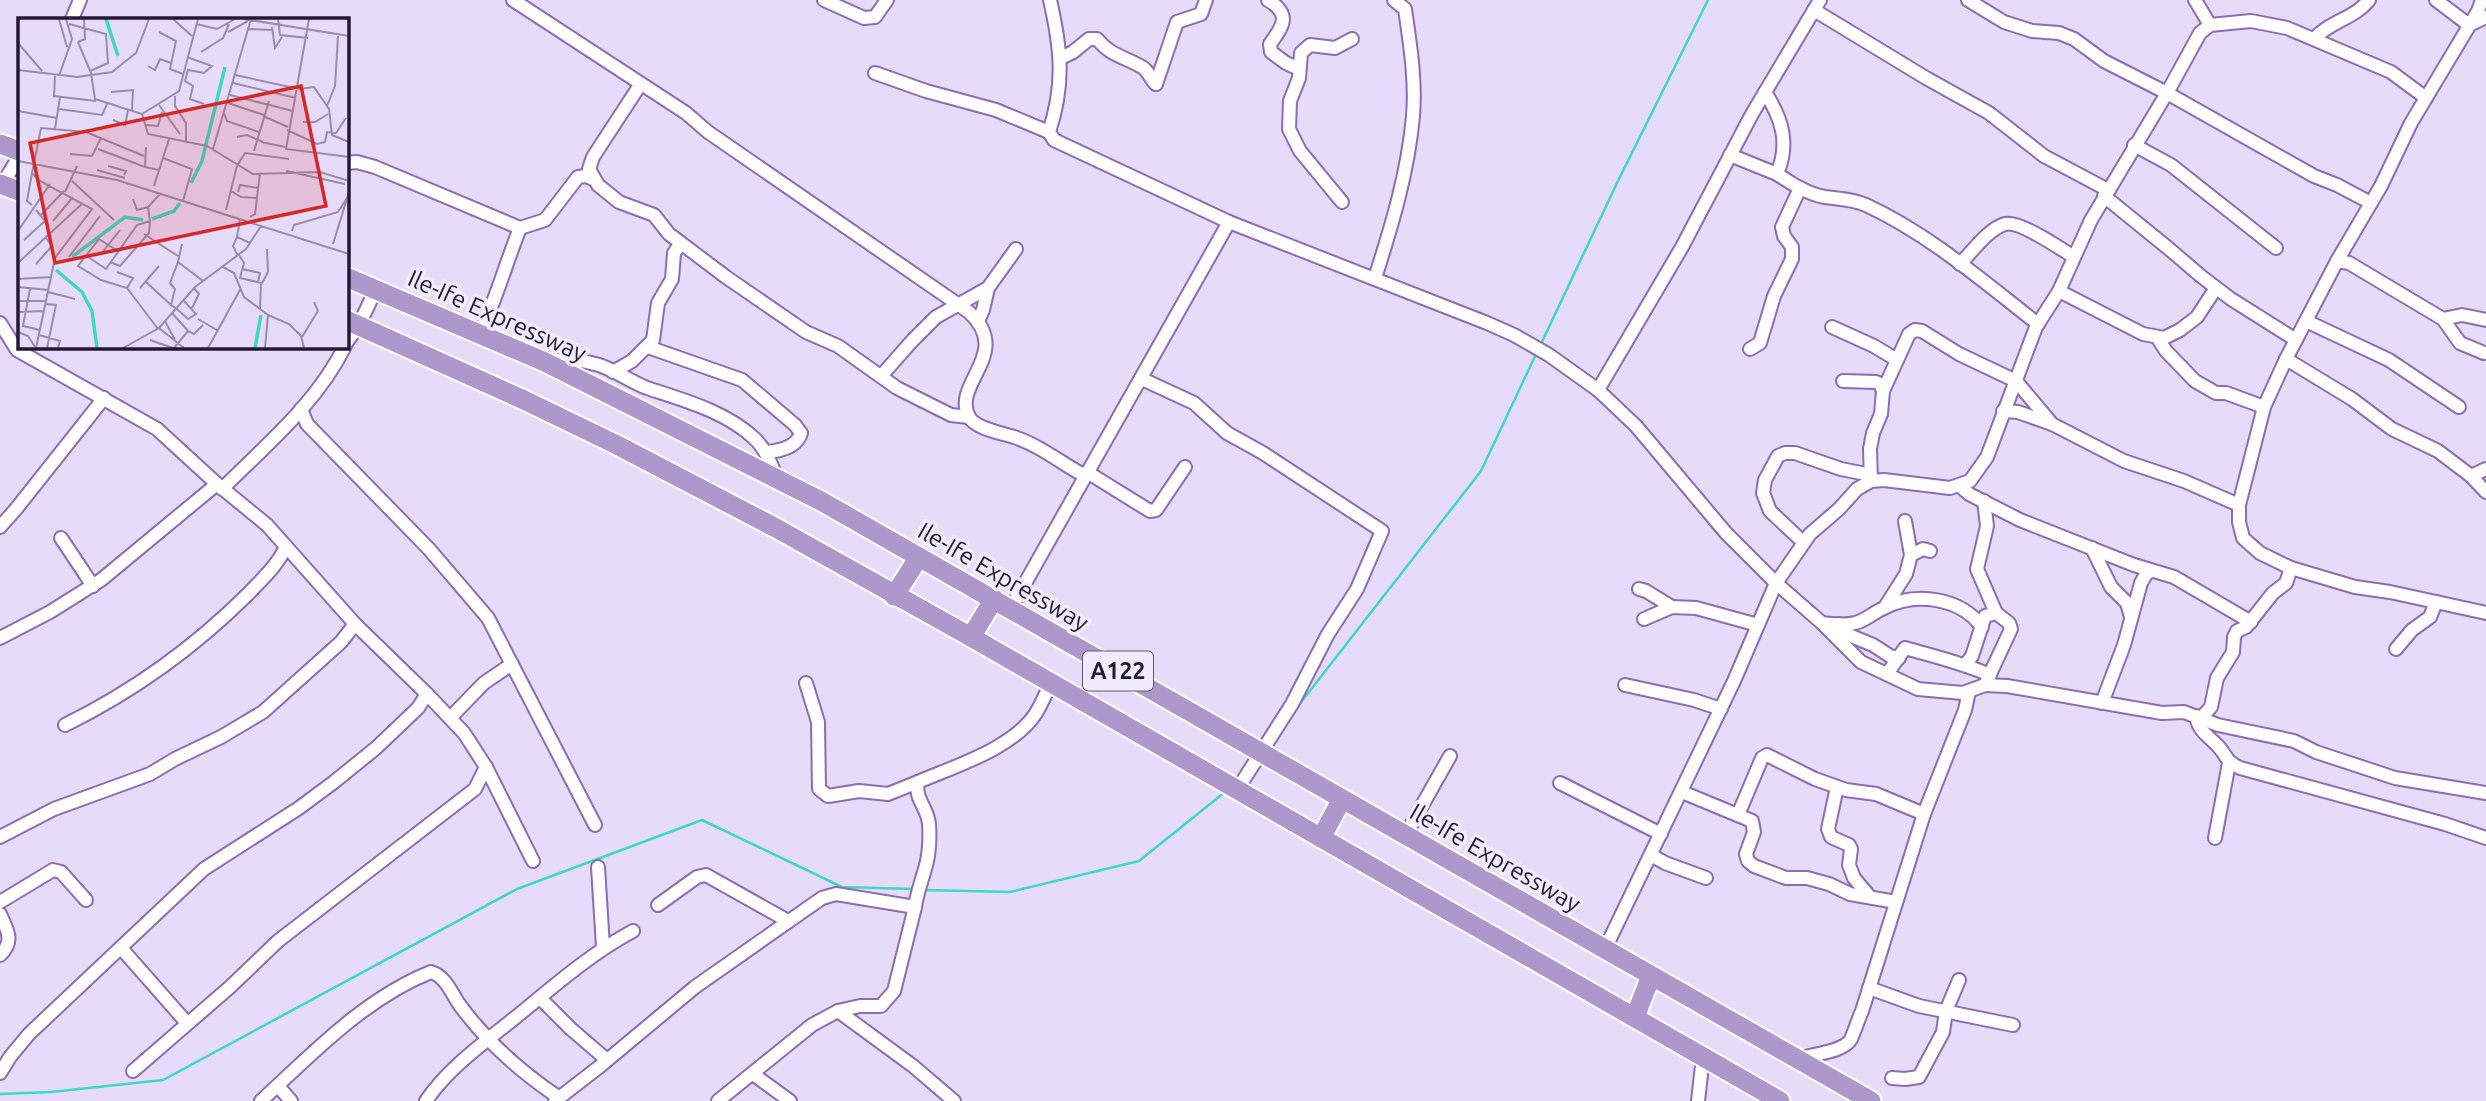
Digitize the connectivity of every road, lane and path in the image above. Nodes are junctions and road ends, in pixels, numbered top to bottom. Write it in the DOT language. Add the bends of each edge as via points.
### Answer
graph roads {
  1 [pos="80,0"];
  2 [pos="513,0"];
  3 [pos="824,0"];
  4 [pos="887,0"];
  5 [pos="1050,0"];
  6 [pos="1206,0"];
  7 [pos="1268,0"];
  8 [pos="1394,0"];
  9 [pos="1968,0"];
  10 [pos="2195,0"];
  11 [pos="2369,0"];
  12 [pos="2436,0"];
  13 [pos="2482,0"];
  14 [pos="1817,5"];
  15 [pos="2486,17"];
  16 [pos="72,18"];
  17 [pos="2210,25"];
  18 [pos="2469,25"];
  19 [pos="1352,39"];
  20 [pos="2314,39"];
  21 [pos="1061,58"];
  22 [pos="1298,69"];
  23 [pos="875,73"];
  24 [pos="640,85"];
  25 [pos="1765,92"];
  26 [pos="2167,93"];
  27 [pos="2426,97"];
  28 [pos="1049,132"];
  29 [pos="0,144"];
  30 [pos="2134,145"];
  31 [pos="18,151"];
  32 [pos="1730,155"];
  33 [pos="18,159"];
  34 [pos="348,163"];
  35 [pos="1777,174"];
  36 [pos="593,179"];
  37 [pos="5,187"];
  38 [pos="1800,188"];
  39 [pos="2106,193"];
  40 [pos="1342,202"];
  41 [pos="2371,203"];
  42 [pos="1229,222"];
  43 [pos="520,228"];
  44 [pos="681,243"];
  45 [pos="2276,248"];
  46 [pos="1016,249"];
  47 [pos="2074,257"];
  48 [pos="2337,261"];
  49 [pos="1960,264"];
  50 [pos="348,278"];
  51 [pos="1375,278"];
  52 [pos="988,288"];
  53 [pos="2216,288"];
  54 [pos="376,289"];
  55 [pos="2059,291"];
  56 [pos="958,306"];
  57 [pos="2443,319"];
  58 [pos="2486,320"];
  59 [pos="978,321"];
  60 [pos="2306,321"];
  61 [pos="0,323"];
  62 [pos="353,323"];
  63 [pos="2038,324"];
  64 [pos="1832,327"];
  65 [pos="480,334"];
  66 [pos="2157,337"];
  67 [pos="2296,340"];
  68 [pos="648,347"];
  69 [pos="344,348"];
  70 [pos="1750,349"];
  71 [pos="2484,353"];
  72 [pos="2286,359"];
  73 [pos="1897,360"];
  74 [pos="632,361"];
  75 [pos="545,362"];
  76 [pos="612,372"];
  77 [pos="882,375"];
  78 [pos="1142,379"];
  79 [pos="631,380"];
  80 [pos="1843,381"];
  81 [pos="2016,381"];
  82 [pos="1598,390"];
  83 [pos="1883,391"];
  84 [pos="104,398"];
  85 [pos="2264,407"];
  86 [pos="2459,407"];
  87 [pos="301,409"];
  88 [pos="2004,411"];
  89 [pos="969,417"];
  90 [pos="2052,424"];
  91 [pos="766,452"];
  92 [pos="1185,467"];
  93 [pos="2486,469"];
  94 [pos="1848,470"];
  95 [pos="1086,474"];
  96 [pos="2471,476"];
  97 [pos="1871,478"];
  98 [pos="777,479"];
  99 [pos="1960,486"];
  100 [pos="220,487"];
  101 [pos="1857,489"];
  102 [pos="2486,492"];
  103 [pos="1984,501"];
  104 [pos="2239,505"];
  105 [pos="1905,521"];
  106 [pos="0,527"];
  107 [pos="61,538"];
  108 [pos="1803,542"];
  109 [pos="286,547"];
  110 [pos="2092,548"];
  111 [pos="1930,551"];
  112 [pos="1911,555"];
  113 [pos="919,557"];
  114 [pos="2291,568"];
  115 [pos="2151,571"];
  116 [pos="1776,583"];
  117 [pos="93,586"];
  118 [pos="1639,589"];
  119 [pos="894,596"];
  120 [pos="2436,602"];
  121 [pos="1002,604"];
  122 [pos="1672,607"];
  123 [pos="1885,607"];
  124 [pos="1996,613"];
  125 [pos="2486,613"];
  126 [pos="2131,618"];
  127 [pos="1644,619"];
  128 [pos="2251,622"];
  129 [pos="1822,623"];
  130 [pos="355,624"];
  131 [pos="1839,624"];
  132 [pos="1758,625"];
  133 [pos="1982,627"];
  134 [pos="971,637"];
  135 [pos="0,638"];
  136 [pos="2396,649"];
  137 [pos="1899,658"];
  138 [pos="512,664"];
  139 [pos="1966,664"];
  140 [pos="1887,674"];
  141 [pos="806,683"];
  142 [pos="1051,683"];
  143 [pos="1625,685"];
  144 [pos="1980,685"];
  145 [pos="428,694"];
  146 [pos="2102,703"];
  147 [pos="1721,709"];
  148 [pos="2199,716"];
  149 [pos="450,718"];
  150 [pos="65,725"];
  151 [pos="1259,753"];
  152 [pos="1450,756"];
  153 [pos="2229,763"];
  154 [pos="486,767"];
  155 [pos="918,782"];
  156 [pos="1560,783"];
  157 [pos="1837,787"];
  158 [pos="1237,790"];
  159 [pos="1682,792"];
  160 [pos="2486,793"];
  161 [pos="1342,799"];
  162 [pos="1924,814"];
  163 [pos="1738,815"];
  164 [pos="595,825"];
  165 [pos="1406,834"];
  166 [pos="1661,834"];
  167 [pos="0,837"];
  168 [pos="1321,838"];
  169 [pos="2215,838"];
  170 [pos="2486,838"];
  171 [pos="1651,855"];
  172 [pos="533,861"];
  173 [pos="598,867"];
  174 [pos="1706,878"];
  175 [pos="1870,897"];
  176 [pos="86,900"];
  177 [pos="0,902"];
  178 [pos="1896,902"];
  179 [pos="658,905"];
  180 [pos="915,907"];
  181 [pos="0,914"];
  182 [pos="788,921"];
  183 [pos="633,931"];
  184 [pos="603,947"];
  185 [pos="121,948"];
  186 [pos="1605,949"];
  187 [pos="0,956"];
  188 [pos="1651,976"];
  189 [pos="1959,980"];
  190 [pos="1869,988"];
  191 [pos="540,998"];
  192 [pos="838,1011"];
  193 [pos="1946,1011"];
  194 [pos="1635,1017"];
  195 [pos="187,1023"];
  196 [pos="2013,1025"];
  197 [pos="490,1038"];
  198 [pos="1703,1057"];
  199 [pos="1798,1059"];
  200 [pos="607,1060"];
  201 [pos="133,1070"];
  202 [pos="0,1073"];
  203 [pos="753,1074"];
  204 [pos="1892,1078"];
  205 [pos="278,1086"];
  206 [pos="556,1099"];
  207 [pos="261,1101"];
  208 [pos="291,1101"];
  209 [pos="426,1101"];
  210 [pos="718,1101"];
  211 [pos="790,1101"];
  212 [pos="954,1101"];
  213 [pos="1698,1101"];
  214 [pos="1780,1101"];
  215 [pos="1871,1101"];
  1 -- 16 [label="street"];
  2 -- 24 [label="street"];
  3 -- 4 [label="street" via="864,18 875,17"];
  5 -- 21 [label="street"];
  6 -- 21 [label="street" via="1201,13 1177,22 1156,83 1144,68 1115,56 1097,39 1089,39"];
  7 -- 22 [label="street" via="1283,16 1271,52"];
  8 -- 51 [label="street" via="1405,9 1413,114 1393,222"];
  9 -- 26 [label="street" via="2004,22 2074,39 2104,61"];
  10 -- 17 [label="street"];
  11 -- 20 [label="street" via="2350,18 2332,24"];
  12 -- 18 [label="street"];
  13 -- 18 [label="street"];
  14 -- 25 [label="street"];
  14 -- 39 [label="street"];
  15 -- 18 [label="street"];
  17 -- 20 [label="street" via="2251,21"];
  17 -- 26 [label="street" via="2200,33"];
  18 -- 27 [label="street"];
  19 -- 22 [label="street" via="1335,48 1310,45 1301,53"];
  20 -- 27 [label="street" via="2390,72"];
  21 -- 28 [label="street"];
  22 -- 40 [label="street" via="1289,129"];
  23 -- 28 [label="street" via="996,110"];
  24 -- 36 [label="street" via="593,158 589,169"];
  24 -- 56 [label="street"];
  25 -- 32 [label="street"];
  25 -- 35 [label="street" via="1778,113 1785,144"];
  26 -- 30 [label="street"];
  26 -- 41 [label="street"];
  27 -- 41 [label="street"];
  28 -- 42 [label="street" via="1054,140 1080,154"];
  29 -- 31 [label="highway"];
  30 -- 39 [label="street"];
  30 -- 45 [label="street" via="2171,165"];
  32 -- 35 [label="street"];
  32 -- 82 [label="street"];
  33 -- 37 [label="street"];
  34 -- 43 [label="street" via="375,167"];
  35 -- 38 [label="street"];
  36 -- 43 [label="street" via="578,177 545,220"];
  36 -- 44 [label="street" via="619,202 654,215"];
  38 -- 49 [label="street" via="1865,204"];
  38 -- 70 [label="street" via="1782,228 1792,247 1792,259 1773,296 1760,343"];
  39 -- 47 [label="street"];
  39 -- 53 [label="street"];
  41 -- 48 [label="street"];
  42 -- 51 [label="street"];
  42 -- 78 [label="street"];
  43 -- 65 [label="street"];
  44 -- 68 [label="street" via="674,253 673,279 659,303"];
  44 -- 77 [label="street" via="806,332 838,345"];
  46 -- 52 [label="street"];
  47 -- 49 [label="street" via="2017,225 2006,224"];
  47 -- 55 [label="street"];
  48 -- 57 [label="street" via="2349,263"];
  48 -- 60 [label="street"];
  49 -- 63 [label="street"];
  50 -- 54 [label="highway, Ile-Ife Expressway / A122"];
  51 -- 82 [label="street" via="1514,335"];
  52 -- 56 [label="street"];
  52 -- 59 [label="street"];
  53 -- 66 [label="street" via="2197,317 2164,338"];
  53 -- 67 [label="street"];
  54 -- 62 [label="street"];
  54 -- 65 [label="highway, Ile-Ife Expressway / A122"];
  55 -- 63 [label="street"];
  55 -- 66 [label="street"];
  56 -- 59 [label="street"];
  56 -- 77 [label="street" via="936,317"];
  57 -- 58 [label="street" via="2462,315"];
  57 -- 71 [label="street" via="2460,343"];
  59 -- 89 [label="street" via="986,350 971,384"];
  60 -- 67 [label="street"];
  60 -- 86 [label="street" via="2389,360"];
  61 -- 84 [label="street" via="17,351"];
  62 -- 119 [label="highway, A122" via="617,445"];
  63 -- 81 [label="street"];
  64 -- 73 [label="street"];
  65 -- 75 [label="highway, Ile-Ife Expressway / A122"];
  66 -- 85 [label="street" via="2195,381 2216,393"];
  67 -- 72 [label="street"];
  68 -- 74 [label="street"];
  68 -- 91 [label="street" via="742,380 801,433 794,444"];
  69 -- 87 [label="street" via="332,372"];
  72 -- 85 [label="street"];
  72 -- 96 [label="street"];
  73 -- 81 [label="street" via="1909,334 1922,331"];
  73 -- 83 [label="street"];
  74 -- 76 [label="street"];
  74 -- 79 [label="street"];
  75 -- 76 [label="street" via="572,359"];
  75 -- 98 [label="highway, Ile-Ife Expressway / A122"];
  76 -- 79 [label="street"];
  77 -- 89 [label="street" via="897,388 951,415"];
  78 -- 95 [label="street"];
  78 -- 151 [label="street" via="1194,403 1227,433 1382,531 1357,589"];
  79 -- 91 [label="street" via="726,419"];
  80 -- 83 [label="street" via="1876,382"];
  81 -- 88 [label="street"];
  81 -- 90 [label="street"];
  82 -- 116 [label="street" via="1636,426 1726,533"];
  83 -- 97 [label="street" via="1870,449"];
  84 -- 100 [label="street" via="157,429"];
  84 -- 106 [label="street"];
  85 -- 104 [label="street"];
  87 -- 100 [label="street"];
  87 -- 138 [label="street" via="307,424 459,581 488,618"];
  88 -- 90 [label="street"];
  88 -- 99 [label="street" via="1987,457 1970,481"];
  89 -- 95 [label="street" via="976,424 1030,442"];
  90 -- 104 [label="street" via="2124,461"];
  91 -- 98 [label="street"];
  92 -- 95 [label="street" via="1156,510 1150,511"];
  93 -- 96 [label="street"];
  94 -- 97 [label="street"];
  94 -- 101 [label="street"];
  94 -- 108 [label="street" via="1795,453 1778,456 1763,492 1770,510"];
  95 -- 121 [label="street"];
  96 -- 102 [label="street"];
  97 -- 99 [label="street"];
  97 -- 101 [label="street"];
  98 -- 113 [label="highway, Ile-Ife Expressway / A122"];
  99 -- 103 [label="street"];
  100 -- 109 [label="street"];
  100 -- 117 [label="street"];
  101 -- 108 [label="street"];
  103 -- 110 [label="street"];
  103 -- 124 [label="street" via="1987,526 1977,569"];
  104 -- 114 [label="street" via="2244,538 2260,553"];
  105 -- 112 [label="street"];
  107 -- 117 [label="street"];
  108 -- 116 [label="street"];
  109 -- 130 [label="street"];
  109 -- 150 [label="street" via="278,563 219,623 156,670"];
  110 -- 115 [label="street"];
  110 -- 126 [label="street" via="2111,587 2127,603"];
  111 -- 112 [label="street"];
  112 -- 123 [label="street" via="1906,574"];
  113 -- 119 [label="highway"];
  113 -- 121 [label="highway, Ile-Ife Expressway / A122"];
  114 -- 120 [label="street" via="2355,587"];
  114 -- 128 [label="street" via="2286,583"];
  115 -- 126 [label="street" via="2141,583"];
  115 -- 128 [label="street" via="2174,577"];
  116 -- 129 [label="street"];
  116 -- 132 [label="street"];
  117 -- 135 [label="street"];
  118 -- 122 [label="street"];
  119 -- 134 [label="highway, A122"];
  120 -- 125 [label="street"];
  120 -- 136 [label="street" via="2430,617"];
  121 -- 134 [label="highway"];
  121 -- 151 [label="highway, Ile-Ife Expressway / A122"];
  122 -- 127 [label="street"];
  122 -- 132 [label="street" via="1696,608"];
  123 -- 131 [label="street" via="1855,623"];
  123 -- 133 [label="street" via="1933,599 1959,606"];
  124 -- 133 [label="street" via="1985,616"];
  124 -- 144 [label="street" via="2011,629"];
  126 -- 146 [label="street"];
  128 -- 148 [label="street" via="2237,631 2233,652 2217,678 2211,707"];
  129 -- 131 [label="street"];
  129 -- 140 [label="street" via="1861,662"];
  130 -- 145 [label="street"];
  130 -- 167 [label="street" via="263,712 150,774 54,809"];
  131 -- 137 [label="street" via="1844,633"];
  132 -- 147 [label="street"];
  133 -- 139 [label="street"];
  134 -- 142 [label="highway, A122"];
  137 -- 139 [label="street" via="1905,648"];
  137 -- 140 [label="street"];
  138 -- 149 [label="street" via="484,683"];
  138 -- 164 [label="street"];
  139 -- 144 [label="street"];
  139 -- 144 [label="street"];
  140 -- 144 [label="street" via="1918,688 1963,693"];
  141 -- 155 [label="street" via="818,722 819,789 828,796 882,794"];
  142 -- 155 [label="street" via="1035,715 1015,735 972,760"];
  142 -- 158 [label="highway, A122"];
  143 -- 147 [label="street"];
  144 -- 146 [label="street"];
  144 -- 162 [label="street" via="1965,710"];
  145 -- 149 [label="street"];
  145 -- 185 [label="street" via="376,748 299,808 204,869"];
  146 -- 148 [label="street"];
  147 -- 159 [label="street"];
  148 -- 153 [label="street" via="2202,733"];
  148 -- 160 [label="street" via="2294,741 2395,778"];
  149 -- 154 [label="street"];
  151 -- 158 [label="street"];
  151 -- 161 [label="highway, Ile-Ife Expressway / A122"];
  152 -- 165 [label="street"];
  153 -- 169 [label="street"];
  153 -- 170 [label="street"];
  154 -- 172 [label="street"];
  154 -- 195 [label="street" via="475,789 278,940"];
  155 -- 180 [label="street" via="916,791 929,824 929,847"];
  156 -- 166 [label="street"];
  157 -- 162 [label="street" via="1876,794"];
  157 -- 163 [label="street" via="1767,755"];
  157 -- 175 [label="street" via="1828,829 1831,837 1849,845 1854,878"];
  158 -- 168 [label="highway, A122"];
  159 -- 163 [label="street"];
  159 -- 166 [label="street"];
  161 -- 165 [label="highway, Ile-Ife Expressway / A122"];
  161 -- 168 [label="highway"];
  162 -- 178 [label="street"];
  163 -- 175 [label="street" via="1752,821 1755,832 1746,854 1755,866 1786,878 1807,878"];
  165 -- 186 [label="highway, Ile-Ife Expressway / A122"];
  166 -- 171 [label="street"];
  168 -- 194 [label="highway, A122"];
  171 -- 174 [label="street"];
  171 -- 186 [label="street"];
  173 -- 184 [label="street"];
  175 -- 178 [label="street"];
  176 -- 177 [label="street" via="61,872 53,870"];
  178 -- 190 [label="street"];
  179 -- 182 [label="street" via="706,875"];
  180 -- 182 [label="street" via="830,894"];
  180 -- 192 [label="street" via="894,990 881,1006"];
  181 -- 187 [label="street" via="10,936"];
  182 -- 200 [label="street" via="695,987"];
  183 -- 184 [label="street"];
  184 -- 191 [label="street"];
  185 -- 195 [label="street"];
  185 -- 202 [label="street" via="29,1034"];
  186 -- 188 [label="highway, Ile-Ife Expressway / A122"];
  188 -- 194 [label="highway"];
  188 -- 199 [label="highway, Ile-Ife Expressway / A122"];
  189 -- 193 [label="street"];
  190 -- 193 [label="street"];
  190 -- 199 [label="street" via="1850,1042 1838,1050"];
  191 -- 197 [label="street"];
  191 -- 200 [label="street"];
  192 -- 203 [label="street" via="812,1025"];
  192 -- 212 [label="street"];
  193 -- 196 [label="street"];
  193 -- 204 [label="street" via="1943,1032 1919,1077"];
  194 -- 198 [label="highway, A122"];
  195 -- 201 [label="street"];
  197 -- 205 [label="street" via="440,975 432,972 386,996 331,1037"];
  197 -- 206 [label="street"];
  197 -- 209 [label="street" via="436,1086"];
  198 -- 213 [label="street"];
  198 -- 214 [label="highway, A122"];
  199 -- 215 [label="highway, Ile-Ife Expressway / A122"];
  200 -- 206 [label="street"];
  203 -- 210 [label="street"];
  203 -- 211 [label="street"];
  205 -- 207 [label="street"];
  205 -- 208 [label="street"];
}
